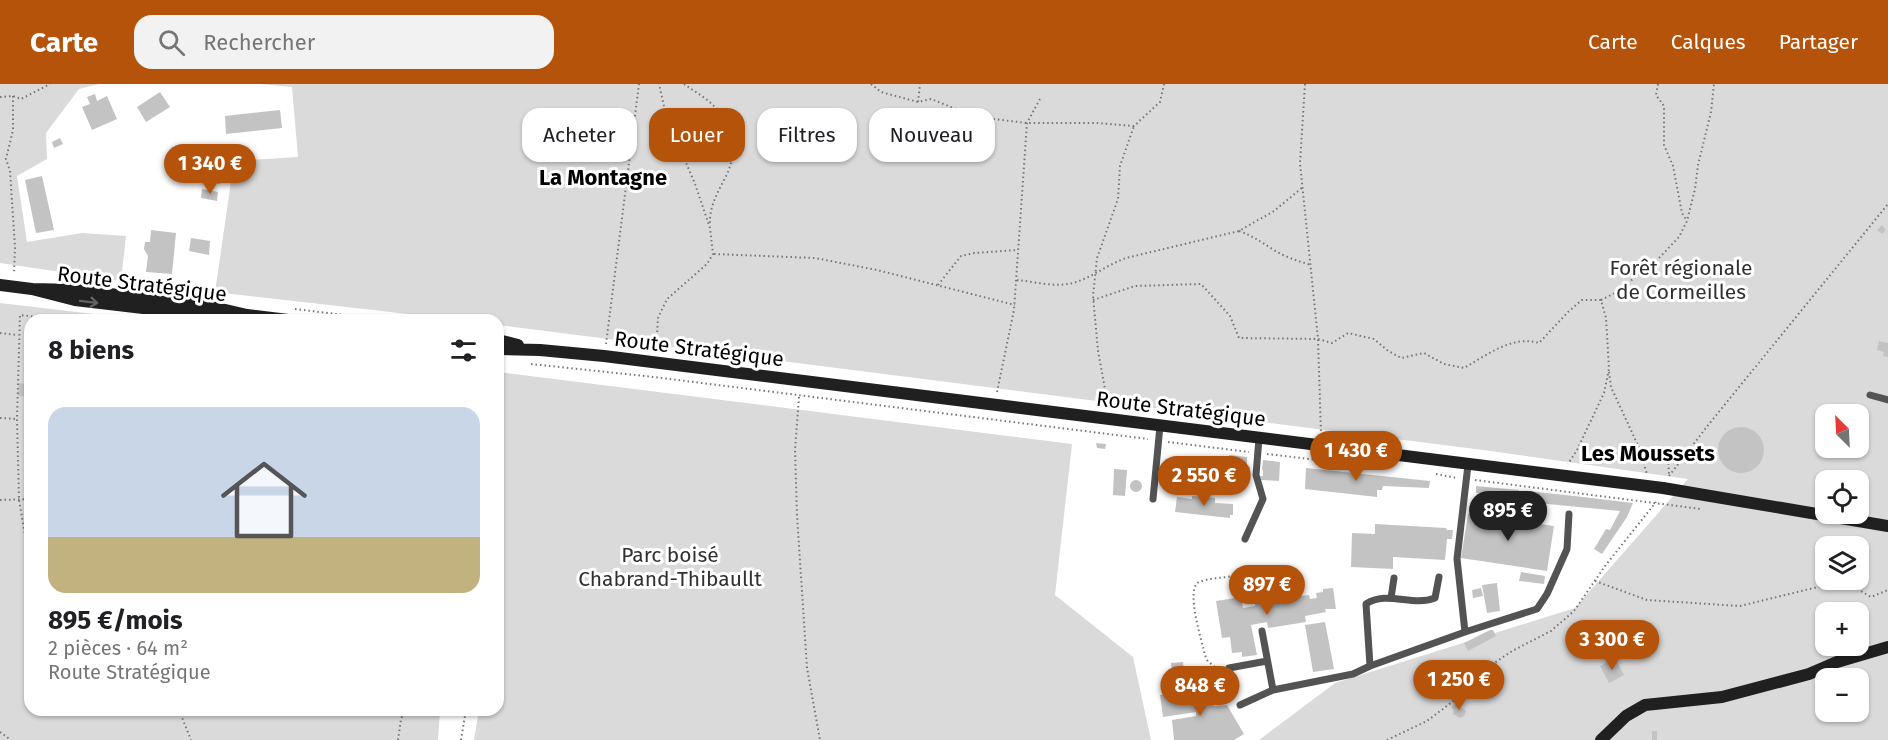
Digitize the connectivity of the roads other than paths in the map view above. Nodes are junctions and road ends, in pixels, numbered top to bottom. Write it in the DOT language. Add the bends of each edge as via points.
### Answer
graph roads {
  1 [pos="0,285"];
  2 [pos="194,314"];
  3 [pos="504,341"];
  4 [pos="504,349"];
  5 [pos="540,350"];
  6 [pos="1870,395"];
  7 [pos="1888,400"];
  8 [pos="1160,426"];
  9 [pos="1259,438"];
  10 [pos="1468,465"];
  11 [pos="1153,499"];
  12 [pos="1569,514"];
  13 [pos="1888,526"];
  14 [pos="1245,538"];
  15 [pos="1439,577"];
  16 [pos="1394,578"];
  17 [pos="1390,598"];
  18 [pos="1262,631"];
  19 [pos="1465,632"];
  20 [pos="1888,647"];
  21 [pos="1268,662"];
  22 [pos="1370,666"];
  23 [pos="1229,668"];
  24 [pos="1273,690"];
  25 [pos="1240,705"];
  26 [pos="1601,740"];
  1 -- 2 [label="street, Route Stratégique" via="75,300"];
  3 -- 5 [label="street, Route Stratégique"];
  4 -- 5 [label="street, Route Stratégique"];
  5 -- 8 [label="street, Route Stratégique"];
  6 -- 7 [label="lane"];
  8 -- 9 [label="street, Route Stratégique"];
  8 -- 11 [label="lane"];
  9 -- 10 [label="street, Route Stratégique"];
  9 -- 14 [label="lane" via="1256,475 1263,499"];
  10 -- 13 [label="street, Route Stratégique" via="1666,483"];
  10 -- 19 [label="lane" via="1458,559"];
  12 -- 19 [label="lane" via="1567,549 1548,594 1537,609"];
  15 -- 17 [label="lane" via="1435,598 1431,600"];
  16 -- 17 [label="lane"];
  17 -- 22 [label="lane" via="1366,604"];
  18 -- 21 [label="lane"];
  19 -- 22 [label="lane"];
  20 -- 26 [label="street" via="1809,674 1722,697 1645,705 1626,716"];
  21 -- 23 [label="lane"];
  21 -- 24 [label="lane"];
  22 -- 24 [label="lane" via="1353,674"];
  24 -- 25 [label="lane"];
}
